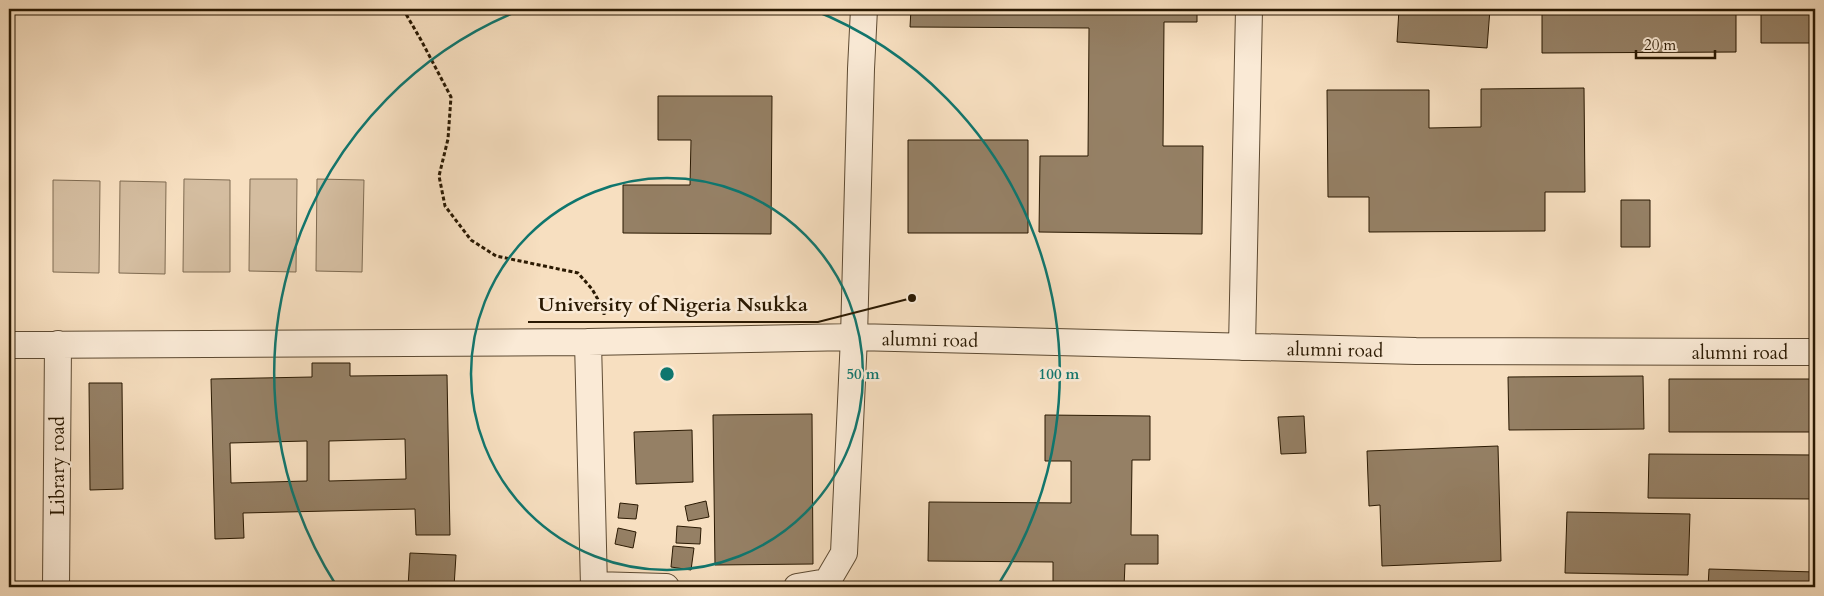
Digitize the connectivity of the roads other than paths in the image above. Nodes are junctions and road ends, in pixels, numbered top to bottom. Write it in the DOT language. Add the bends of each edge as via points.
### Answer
graph roads {
  1 [pos="864,9"];
  2 [pos="1249,9"];
  3 [pos="854,337"];
  4 [pos="596,342"];
  5 [pos="58,344"];
  6 [pos="9,345"];
  7 [pos="1242,347"];
  8 [pos="1815,352"];
  9 [pos="594,586"];
  10 [pos="56,587"];
  11 [pos="666,587"];
  12 [pos="797,587"];
  1 -- 3 [label="street"];
  2 -- 7 [label="street"];
  3 -- 4 [label="street, alumni road"];
  3 -- 7 [label="street, alumni road"];
  3 -- 12 [label="street" via="844,553 827,582"];
  4 -- 5 [label="street, alumni road"];
  4 -- 9 [label="street"];
  5 -- 6 [label="street, alumni road"];
  5 -- 10 [label="street, Library road"];
  7 -- 8 [label="street, alumni road"];
  9 -- 11 [label="street"];
}
